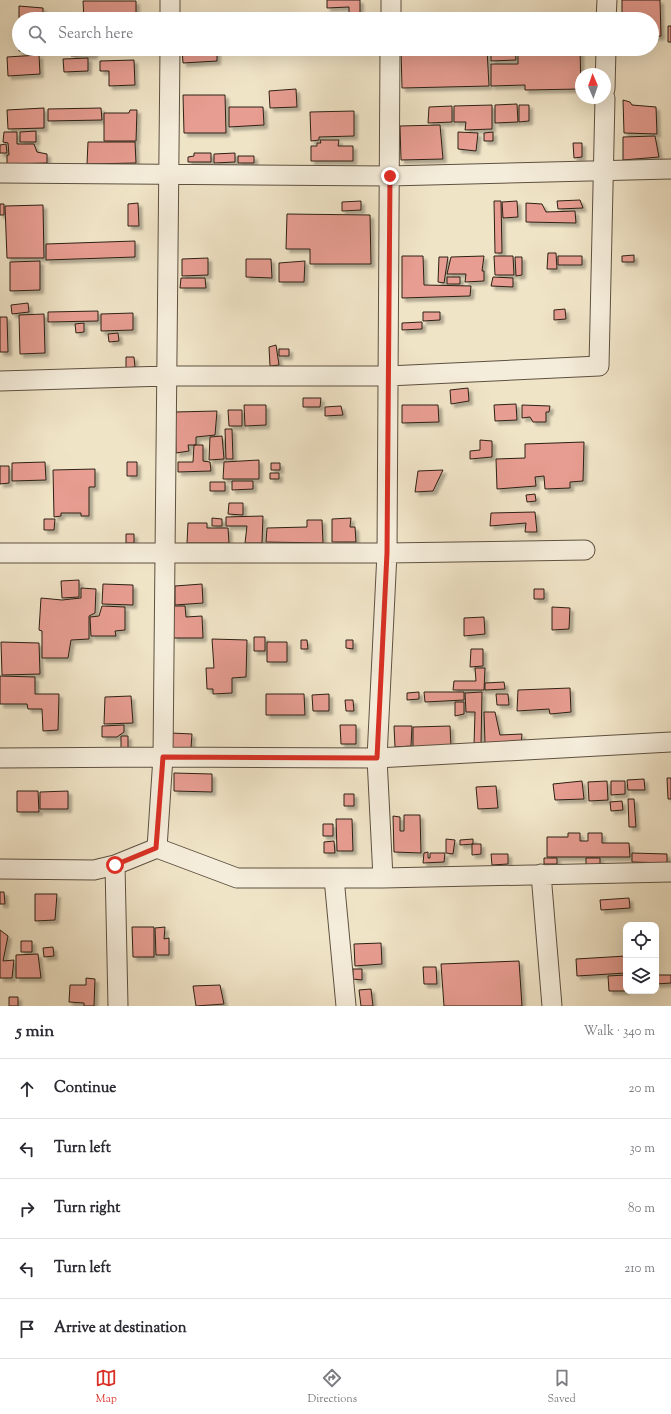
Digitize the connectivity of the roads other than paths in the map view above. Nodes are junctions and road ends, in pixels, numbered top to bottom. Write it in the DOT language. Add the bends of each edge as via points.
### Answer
graph roads {
  1 [pos="170,0"];
  2 [pos="391,0"];
  3 [pos="607,0"];
  4 [pos="170,12"];
  5 [pos="391,12"];
  6 [pos="606,12"];
  7 [pos="170,56"];
  8 [pos="390,56"];
  9 [pos="606,56"];
  10 [pos="606,68"];
  11 [pos="605,104"];
  12 [pos="671,169"];
  13 [pos="603,170"];
  14 [pos="0,173"];
  15 [pos="168,173"];
  16 [pos="390,176"];
  17 [pos="166,376"];
  18 [pos="388,376"];
  19 [pos="0,382"];
  20 [pos="585,550"];
  21 [pos="164,552"];
  22 [pos="0,553"];
  23 [pos="387,553"];
  24 [pos="671,742"];
  25 [pos="163,757"];
  26 [pos="0,758"];
  27 [pos="377,758"];
  28 [pos="156,848"];
  29 [pos="115,865"];
  30 [pos="0,869"];
  31 [pos="671,872"];
  32 [pos="541,874"];
  33 [pos="334,878"];
  34 [pos="383,878"];
  35 [pos="118,1006"];
  36 [pos="346,1006"];
  37 [pos="552,1006"];
  1 -- 4 [label="street"];
  2 -- 5 [label="street"];
  3 -- 6 [label="street"];
  7 -- 15 [label="street"];
  8 -- 16 [label="street"];
  9 -- 10 [label="street"];
  11 -- 13 [label="street"];
  12 -- 13 [label="street"];
  13 -- 16 [label="street"];
  13 -- 18 [label="street" via="599,366"];
  14 -- 15 [label="street"];
  15 -- 16 [label="street"];
  15 -- 17 [label="street"];
  16 -- 18 [label="street"];
  17 -- 18 [label="street"];
  17 -- 19 [label="street"];
  17 -- 21 [label="street"];
  18 -- 23 [label="street"];
  20 -- 23 [label="street"];
  21 -- 22 [label="street"];
  21 -- 23 [label="street"];
  21 -- 25 [label="street"];
  23 -- 27 [label="street"];
  24 -- 27 [label="street"];
  25 -- 26 [label="street"];
  25 -- 27 [label="street"];
  25 -- 28 [label="street"];
  27 -- 34 [label="street"];
  28 -- 29 [label="street"];
  28 -- 33 [label="street" via="237,878"];
  29 -- 30 [label="street" via="94,870"];
  29 -- 35 [label="street"];
  31 -- 32 [label="street"];
  32 -- 34 [label="street"];
  32 -- 37 [label="street"];
  33 -- 34 [label="street"];
  33 -- 36 [label="street"];
}
